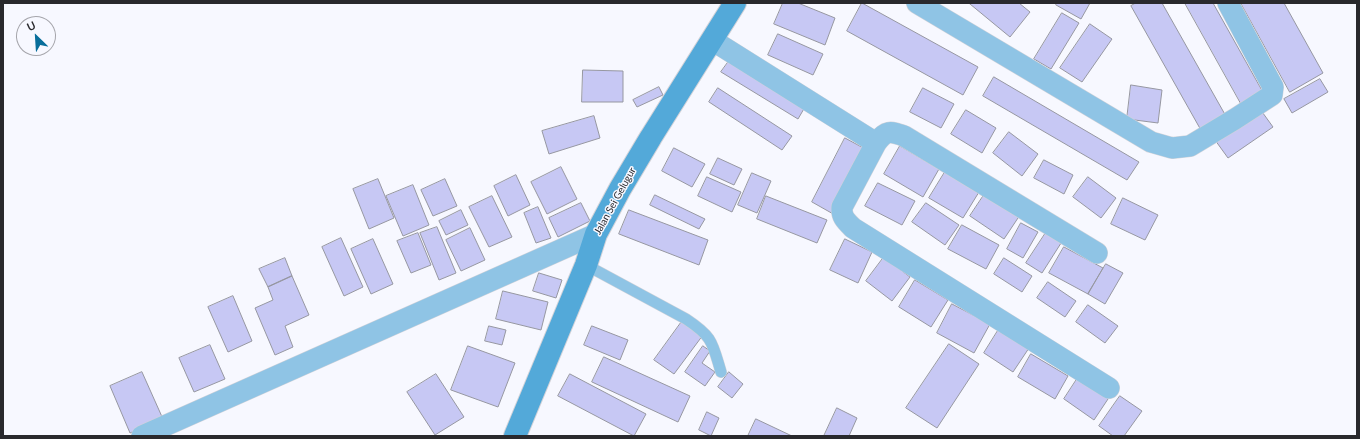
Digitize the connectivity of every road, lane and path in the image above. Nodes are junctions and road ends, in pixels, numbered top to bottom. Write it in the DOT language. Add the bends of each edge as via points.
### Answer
graph roads {
  1 [pos="735,3"];
  2 [pos="917,3"];
  3 [pos="1228,3"];
  4 [pos="712,40"];
  5 [pos="876,143"];
  6 [pos="596,234"];
  7 [pos="1097,253"];
  8 [pos="586,265"];
  9 [pos="721,372"];
  10 [pos="1109,388"];
  11 [pos="142,436"];
  12 [pos="515,436"];
  1 -- 4 [label="main road, Jalan Sei Gelugur"];
  2 -- 3 [label="street" via="1151,142 1172,148 1190,146 1272,95 1273,87"];
  4 -- 5 [label="street"];
  4 -- 6 [label="main road, Jalan Sei Gelugur" via="620,189"];
  5 -- 7 [label="street" via="882,134 893,132 904,136"];
  5 -- 10 [label="street" via="842,207 845,220 859,232"];
  6 -- 8 [label="main road, Jalan Sei Gelugur"];
  6 -- 11 [label="street"];
  8 -- 9 [label="lane" via="701,328 709,338"];
  8 -- 12 [label="main road, Jalan Sei Gelugur"];
}
